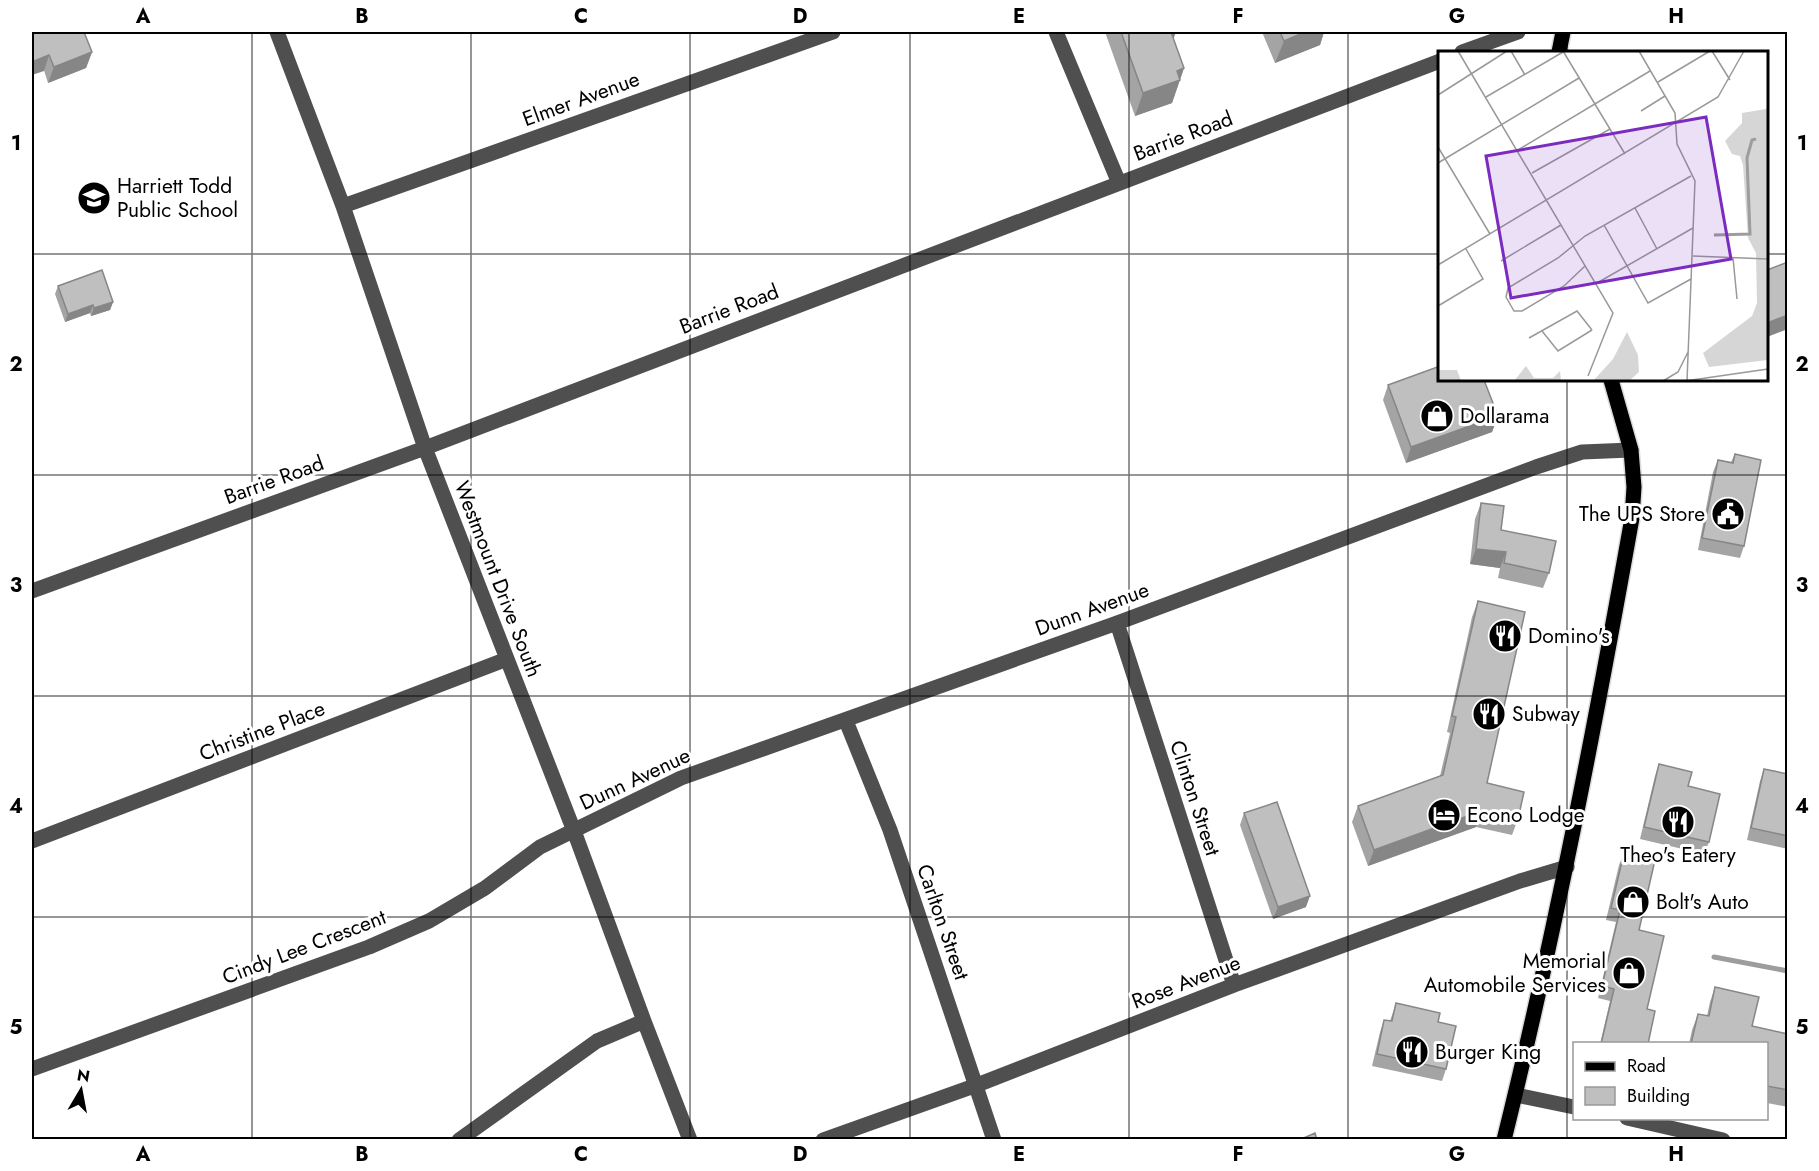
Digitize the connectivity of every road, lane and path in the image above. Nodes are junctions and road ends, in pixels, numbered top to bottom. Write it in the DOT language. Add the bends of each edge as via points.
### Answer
graph roads {
  1 [pos="277,32"];
  2 [pos="833,32"];
  3 [pos="1056,32"];
  4 [pos="1518,32"];
  5 [pos="1563,32"];
  6 [pos="1465,51"];
  7 [pos="1559,51"];
  8 [pos="1438,62"];
  9 [pos="1119,183"];
  10 [pos="343,206"];
  11 [pos="1611,381"];
  12 [pos="424,448"];
  13 [pos="1631,450"];
  14 [pos="32,591"];
  15 [pos="1117,623"];
  16 [pos="507,659"];
  17 [pos="846,721"];
  18 [pos="574,831"];
  19 [pos="32,841"];
  20 [pos="1567,867"];
  21 [pos="1234,985"];
  22 [pos="644,1021"];
  23 [pos="32,1069"];
  24 [pos="977,1085"];
  25 [pos="1515,1095"];
  26 [pos="1573,1107"];
  27 [pos="1632,1120"];
  28 [pos="459,1140"];
  29 [pos="690,1140"];
  30 [pos="823,1140"];
  31 [pos="994,1140"];
  32 [pos="1504,1140"];
  33 [pos="1724,1140"];
  1 -- 10 [label="street, Westmount Drive South"];
  2 -- 10 [label="street, Elmer Avenue"];
  3 -- 9 [label="street"];
  4 -- 6 [label="street"];
  5 -- 7 [label="main road"];
  8 -- 9 [label="street, Barrie Road"];
  9 -- 12 [label="street, Barrie Road"];
  10 -- 12 [label="street, Westmount Drive South"];
  11 -- 13 [label="main road"];
  12 -- 14 [label="street, Barrie Road"];
  12 -- 16 [label="street, Westmount Drive South"];
  13 -- 15 [label="street, Dunn Avenue" via="1582,452 1536,467"];
  13 -- 20 [label="main road" via="1632,518"];
  15 -- 17 [label="street, Dunn Avenue"];
  15 -- 21 [label="street, Clinton Street"];
  16 -- 18 [label="street, Westmount Drive South"];
  16 -- 19 [label="street, Christine Place"];
  17 -- 18 [label="street, Dunn Avenue" via="681,778"];
  17 -- 24 [label="street, Carlton Street" via="890,830"];
  18 -- 22 [label="street, Westmount Drive South"];
  18 -- 23 [label="street, Cindy Lee Crescent" via="540,846 485,888 429,921 379,943"];
  20 -- 21 [label="street, Rose Avenue"];
  20 -- 25 [label="main road"];
  21 -- 24 [label="street, Rose Avenue"];
  22 -- 28 [label="street" via="597,1041"];
  22 -- 29 [label="street, Westmount Drive South"];
  24 -- 30 [label="street, Rose Avenue"];
  24 -- 31 [label="street, Carlton Street"];
  25 -- 26 [label="street"];
  25 -- 32 [label="main road"];
  27 -- 33 [label="street"];
}
